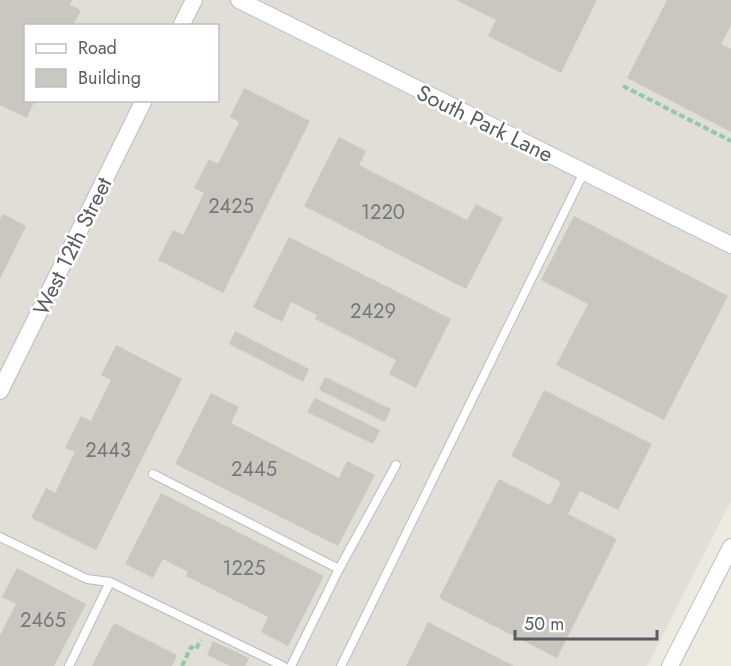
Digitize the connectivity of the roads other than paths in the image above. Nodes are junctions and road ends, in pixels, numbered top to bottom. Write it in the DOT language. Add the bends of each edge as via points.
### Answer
graph roads {
  1 [pos="194,0"];
  2 [pos="238,0"];
  3 [pos="182,24"];
  4 [pos="143,102"];
  5 [pos="584,172"];
  6 [pos="731,245"];
  7 [pos="0,391"];
  8 [pos="396,465"];
  9 [pos="153,474"];
  10 [pos="0,537"];
  11 [pos="731,547"];
  12 [pos="339,569"];
  13 [pos="110,582"];
  14 [pos="69,666"];
  15 [pos="283,666"];
  16 [pos="291,666"];
  17 [pos="341,666"];
  18 [pos="670,666"];
  1 -- 3 [label="street"];
  2 -- 5 [label="street, South Park Lane"];
  4 -- 7 [label="street, West 12th Street"];
  5 -- 6 [label="street, South Park Lane"];
  5 -- 17 [label="lane"];
  8 -- 12 [label="lane"];
  9 -- 12 [label="lane"];
  10 -- 13 [label="lane" via="87,579"];
  11 -- 18 [label="street"];
  12 -- 16 [label="lane"];
  13 -- 14 [label="lane"];
  13 -- 15 [label="lane"];
}
